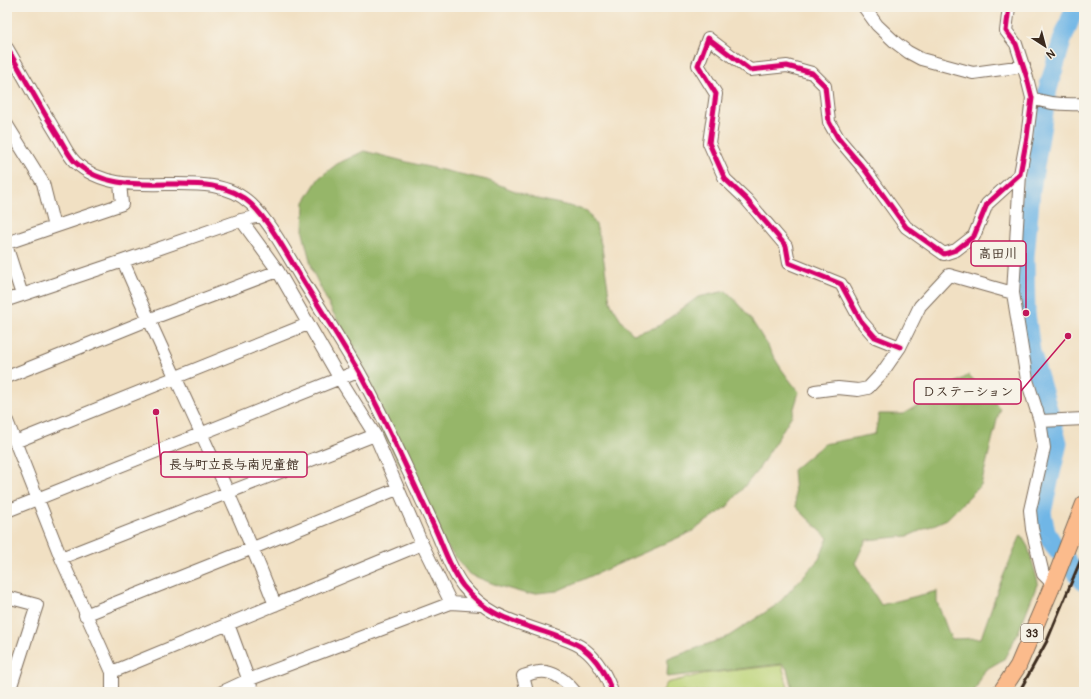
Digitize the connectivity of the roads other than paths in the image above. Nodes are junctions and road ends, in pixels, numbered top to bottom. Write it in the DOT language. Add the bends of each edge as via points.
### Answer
graph roads {
  1 [pos="864,7"];
  2 [pos="1009,7"];
  3 [pos="7,48"];
  4 [pos="1024,66"];
  5 [pos="1035,99"];
  6 [pos="1084,104"];
  7 [pos="7,127"];
  8 [pos="1020,174"];
  9 [pos="120,183"];
  10 [pos="261,216"];
  11 [pos="241,220"];
  12 [pos="54,227"];
  13 [pos="7,243"];
  14 [pos="7,248"];
  15 [pos="123,261"];
  16 [pos="278,271"];
  17 [pos="1013,293"];
  18 [pos="22,295"];
  19 [pos="7,300"];
  20 [pos="148,320"];
  21 [pos="308,324"];
  22 [pos="900,347"];
  23 [pos="358,371"];
  24 [pos="7,377"];
  25 [pos="175,377"];
  26 [pos="340,379"];
  27 [pos="815,391"];
  28 [pos="1084,419"];
  29 [pos="7,421"];
  30 [pos="1040,421"];
  31 [pos="202,433"];
  32 [pos="375,436"];
  33 [pos="15,442"];
  34 [pos="397,489"];
  35 [pos="228,493"];
  36 [pos="38,499"];
  37 [pos="1084,504"];
  38 [pos="7,511"];
  39 [pos="422,544"];
  40 [pos="253,548"];
  41 [pos="61,558"];
  42 [pos="1055,578"];
  43 [pos="7,598"];
  44 [pos="451,603"];
  45 [pos="275,605"];
  46 [pos="480,605"];
  47 [pos="85,615"];
  48 [pos="228,624"];
  49 [pos="112,672"];
  50 [pos="248,680"];
  51 [pos="9,692"];
  52 [pos="112,692"];
  53 [pos="222,692"];
  54 [pos="253,692"];
  55 [pos="527,692"];
  56 [pos="575,692"];
  57 [pos="612,692"];
  58 [pos="1001,692"];
  1 -- 4 [label="street" via="877,25 896,43 921,60 973,73"];
  2 -- 4 [label="street" via="1006,31 1016,44"];
  3 -- 9 [label="street" via="74,162 91,174"];
  4 -- 5 [label="street"];
  5 -- 6 [label="street" via="1062,105"];
  5 -- 8 [label="street"];
  7 -- 12 [label="street" via="43,183"];
  8 -- 17 [label="street"];
  8 -- 22 [label="street" via="987,204 974,236 956,250 944,254 906,227 865,170 838,138 829,122 825,86 812,72 787,66 750,70 708,38 698,65 716,94 709,143 725,179 746,199 786,246 789,263 841,284 861,321 875,337"];
  9 -- 10 [label="street" via="204,185 223,188 252,204"];
  9 -- 12 [label="street" via="122,204"];
  10 -- 11 [label="street"];
  10 -- 23 [label="street"];
  11 -- 15 [label="street"];
  11 -- 16 [label="street"];
  12 -- 13 [label="street"];
  14 -- 18 [label="street"];
  15 -- 18 [label="street"];
  15 -- 20 [label="street"];
  16 -- 20 [label="street"];
  16 -- 21 [label="street"];
  17 -- 22 [label="street" via="949,275 920,306"];
  17 -- 30 [label="street" via="1027,380"];
  18 -- 19 [label="street"];
  20 -- 24 [label="street"];
  20 -- 25 [label="street"];
  21 -- 25 [label="street"];
  21 -- 26 [label="street"];
  22 -- 27 [label="street" via="868,388"];
  23 -- 26 [label="street"];
  23 -- 46 [label="street" via="450,563 462,585"];
  25 -- 31 [label="street"];
  25 -- 33 [label="street"];
  26 -- 31 [label="street"];
  26 -- 32 [label="street"];
  28 -- 30 [label="street"];
  29 -- 33 [label="street"];
  30 -- 42 [label="street" via="1044,448 1030,510 1043,574"];
  31 -- 35 [label="street"];
  31 -- 36 [label="street"];
  32 -- 34 [label="street"];
  32 -- 35 [label="street"];
  33 -- 36 [label="street"];
  34 -- 39 [label="street"];
  34 -- 40 [label="street"];
  35 -- 40 [label="street"];
  35 -- 41 [label="street"];
  36 -- 38 [label="street"];
  36 -- 41 [label="street"];
  37 -- 42 [label="main road, 33"];
  39 -- 44 [label="street"];
  39 -- 45 [label="street"];
  40 -- 45 [label="street"];
  40 -- 47 [label="street"];
  41 -- 47 [label="street"];
  42 -- 58 [label="main road, 33" via="1018,666"];
  43 -- 51 [label="street" via="37,605"];
  44 -- 46 [label="street"];
  44 -- 50 [label="street"];
  45 -- 48 [label="street"];
  46 -- 57 [label="street" via="515,623 569,641 584,649 608,679"];
  47 -- 49 [label="street"];
  48 -- 49 [label="street"];
  48 -- 50 [label="street"];
  49 -- 52 [label="street"];
  50 -- 53 [label="street"];
  50 -- 54 [label="street"];
  55 -- 56 [label="street" via="523,676 540,672 555,675"];
}
